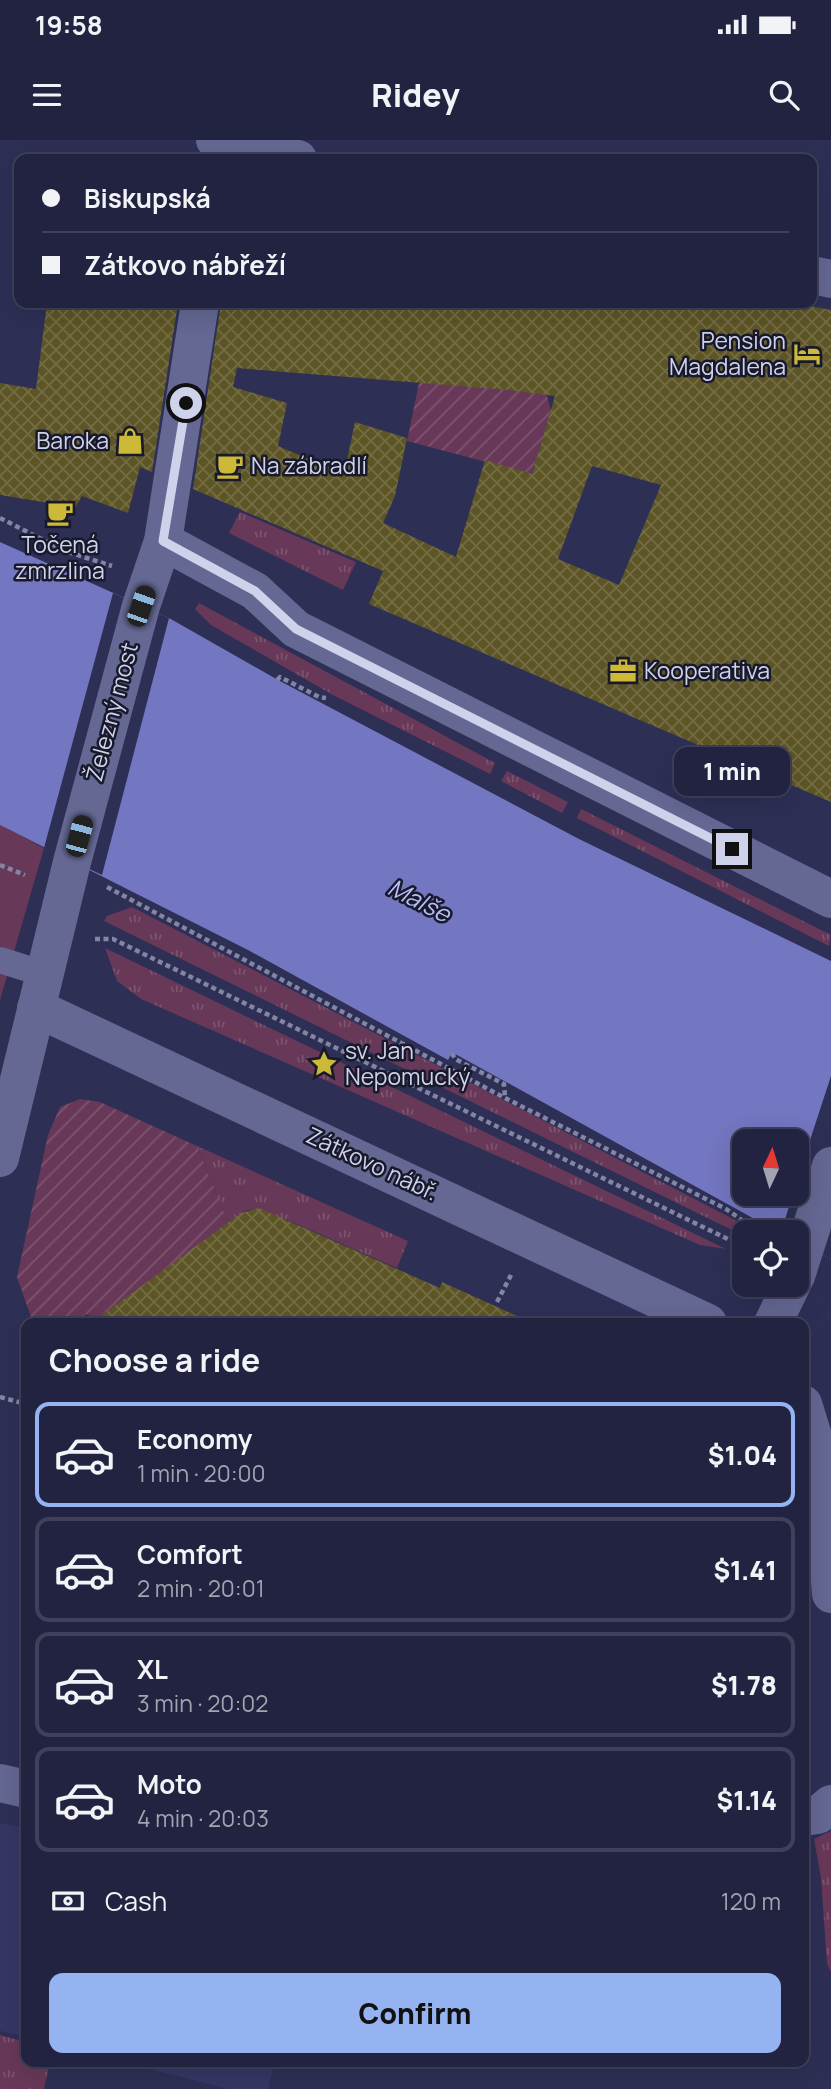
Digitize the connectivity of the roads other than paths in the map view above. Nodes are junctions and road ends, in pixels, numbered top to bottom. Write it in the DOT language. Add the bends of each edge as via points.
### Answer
graph roads {
  1 [pos="226,146"];
  2 [pos="270,154"];
  3 [pos="199,308"];
  4 [pos="163,541"];
  5 [pos="831,899"];
  6 [pos="0,960"];
  7 [pos="40,991"];
  8 [pos="0,1158"];
  9 [pos="831,1166"];
  10 [pos="809,1236"];
  11 [pos="786,1297"];
  12 [pos="698,1318"];
  13 [pos="775,1318"];
  14 [pos="809,1423"];
  15 [pos="831,1594"];
  16 [pos="0,1783"];
  17 [pos="21,1788"];
  18 [pos="831,1804"];
  19 [pos="809,1816"];
  1 -- 2 [label="street"];
  3 -- 4 [label="street, Železný most"];
  4 -- 5 [label="street" via="255,591 296,629"];
  4 -- 7 [label="street, Železný most" via="141,606 84,872"];
  6 -- 7 [label="lane"];
  7 -- 8 [label="street, Železný most"];
  7 -- 12 [label="street, Zátkovo nábř."];
  9 -- 10 [label="street"];
  11 -- 13 [label="street"];
  14 -- 15 [label="street" via="821,1462"];
  16 -- 17 [label="street"];
  18 -- 19 [label="street"];
}
